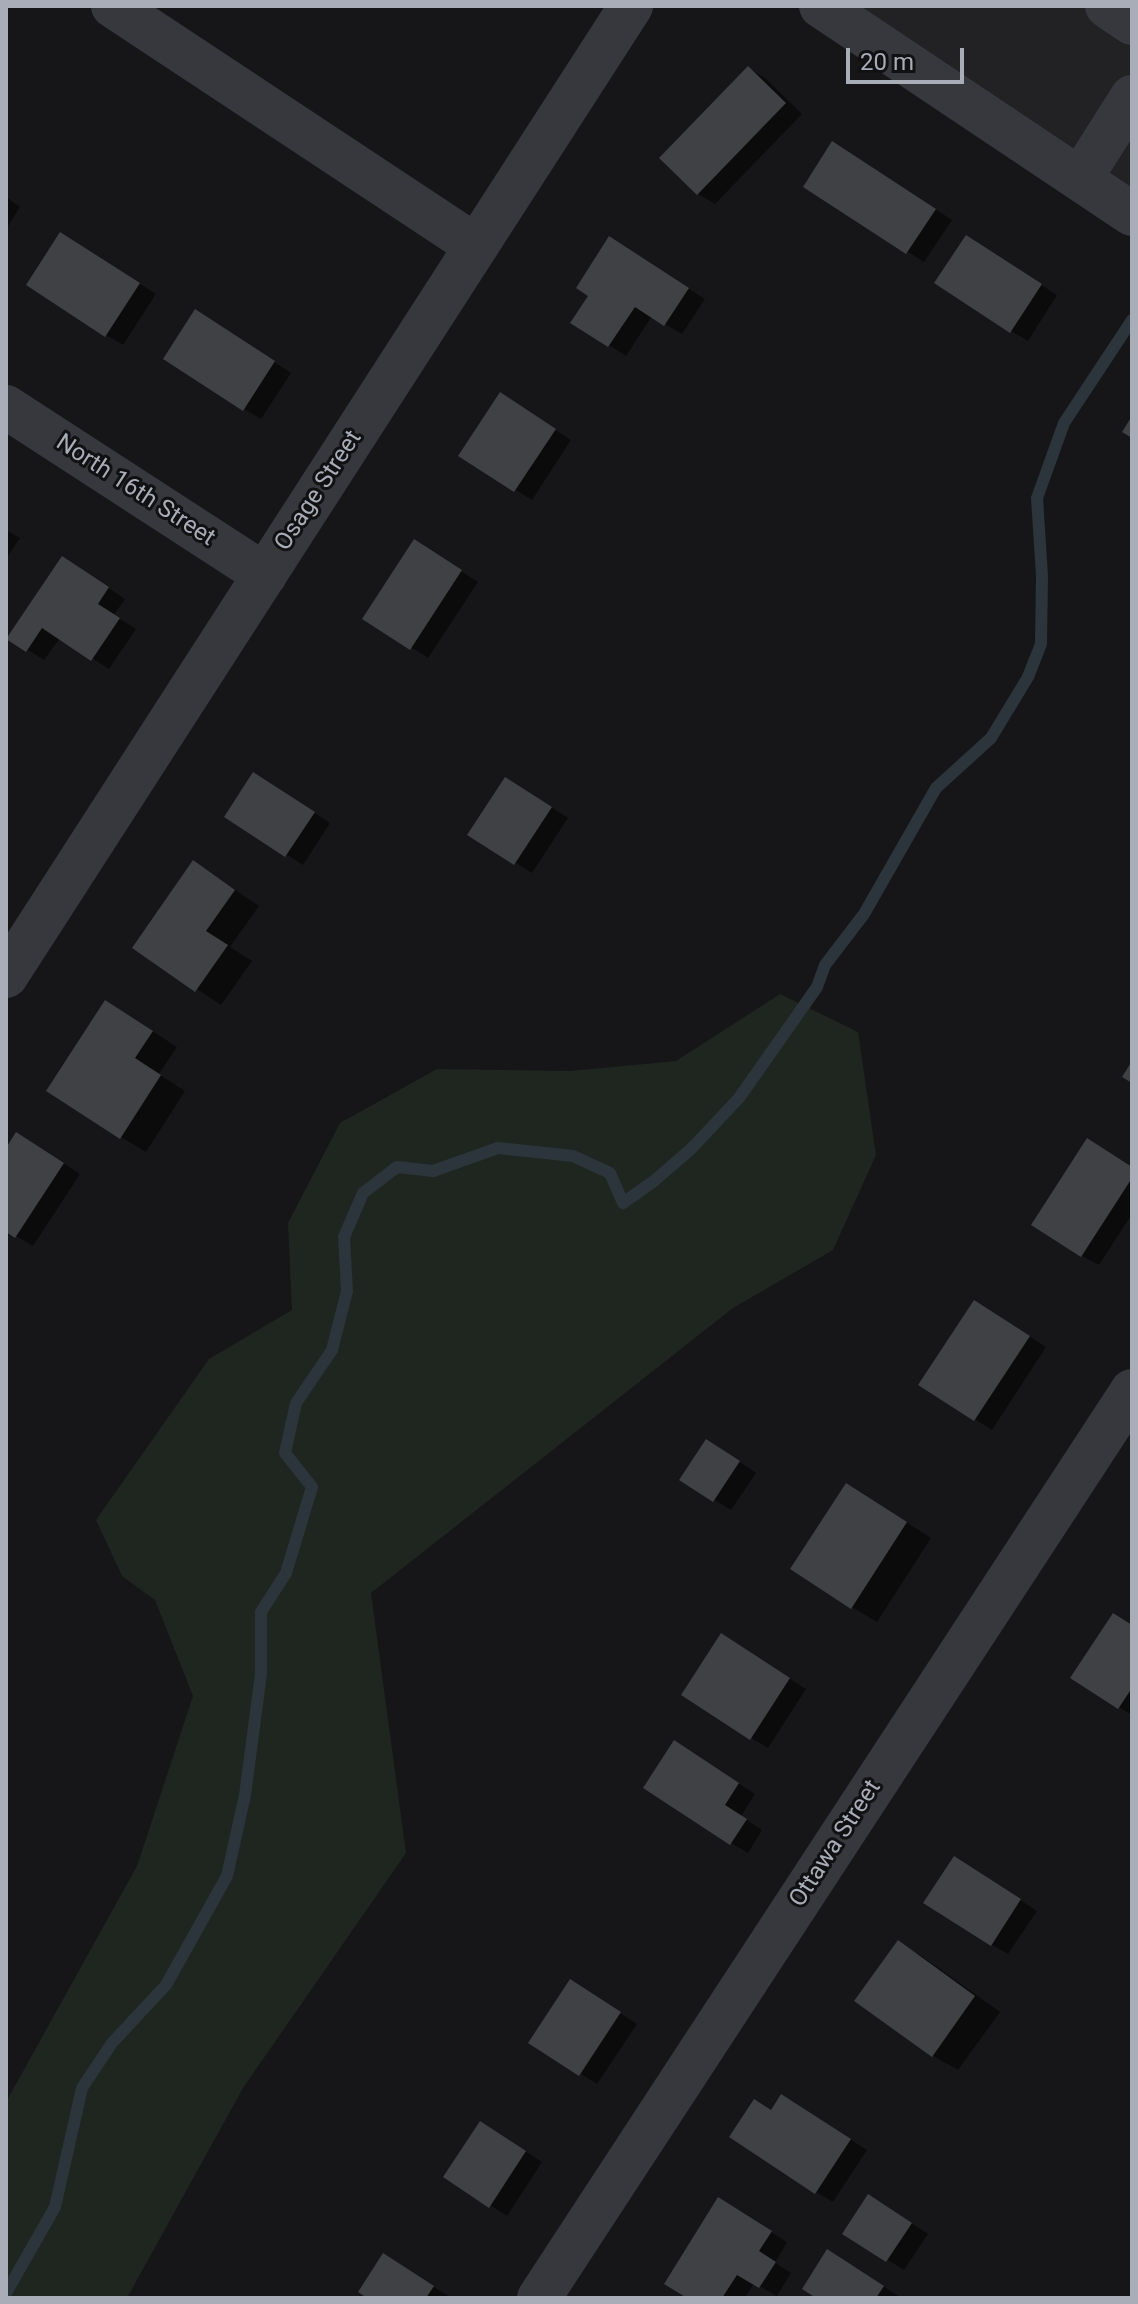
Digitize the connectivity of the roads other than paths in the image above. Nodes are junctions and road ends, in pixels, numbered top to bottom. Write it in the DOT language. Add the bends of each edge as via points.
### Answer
graph roads {
  1 [pos="113,6"];
  2 [pos="631,6"];
  3 [pos="1107,6"];
  4 [pos="846,13"];
  5 [pos="1132,23"];
  6 [pos="1132,97"];
  7 [pos="1080,179"];
  8 [pos="1132,214"];
  9 [pos="476,246"];
  10 [pos="6,407"];
  11 [pos="265,575"];
  12 [pos="6,976"];
  13 [pos="1132,1391"];
  14 [pos="539,2298"];
  1 -- 9 [label="street"];
  2 -- 9 [label="street, Osage Street"];
  3 -- 5 [label="street"];
  4 -- 7 [label="street"];
  6 -- 7 [label="street"];
  7 -- 8 [label="street"];
  9 -- 11 [label="street, Osage Street"];
  10 -- 11 [label="street, North 16th Street"];
  11 -- 12 [label="street, Osage Street"];
  13 -- 14 [label="street, Ottawa Street"];
}
